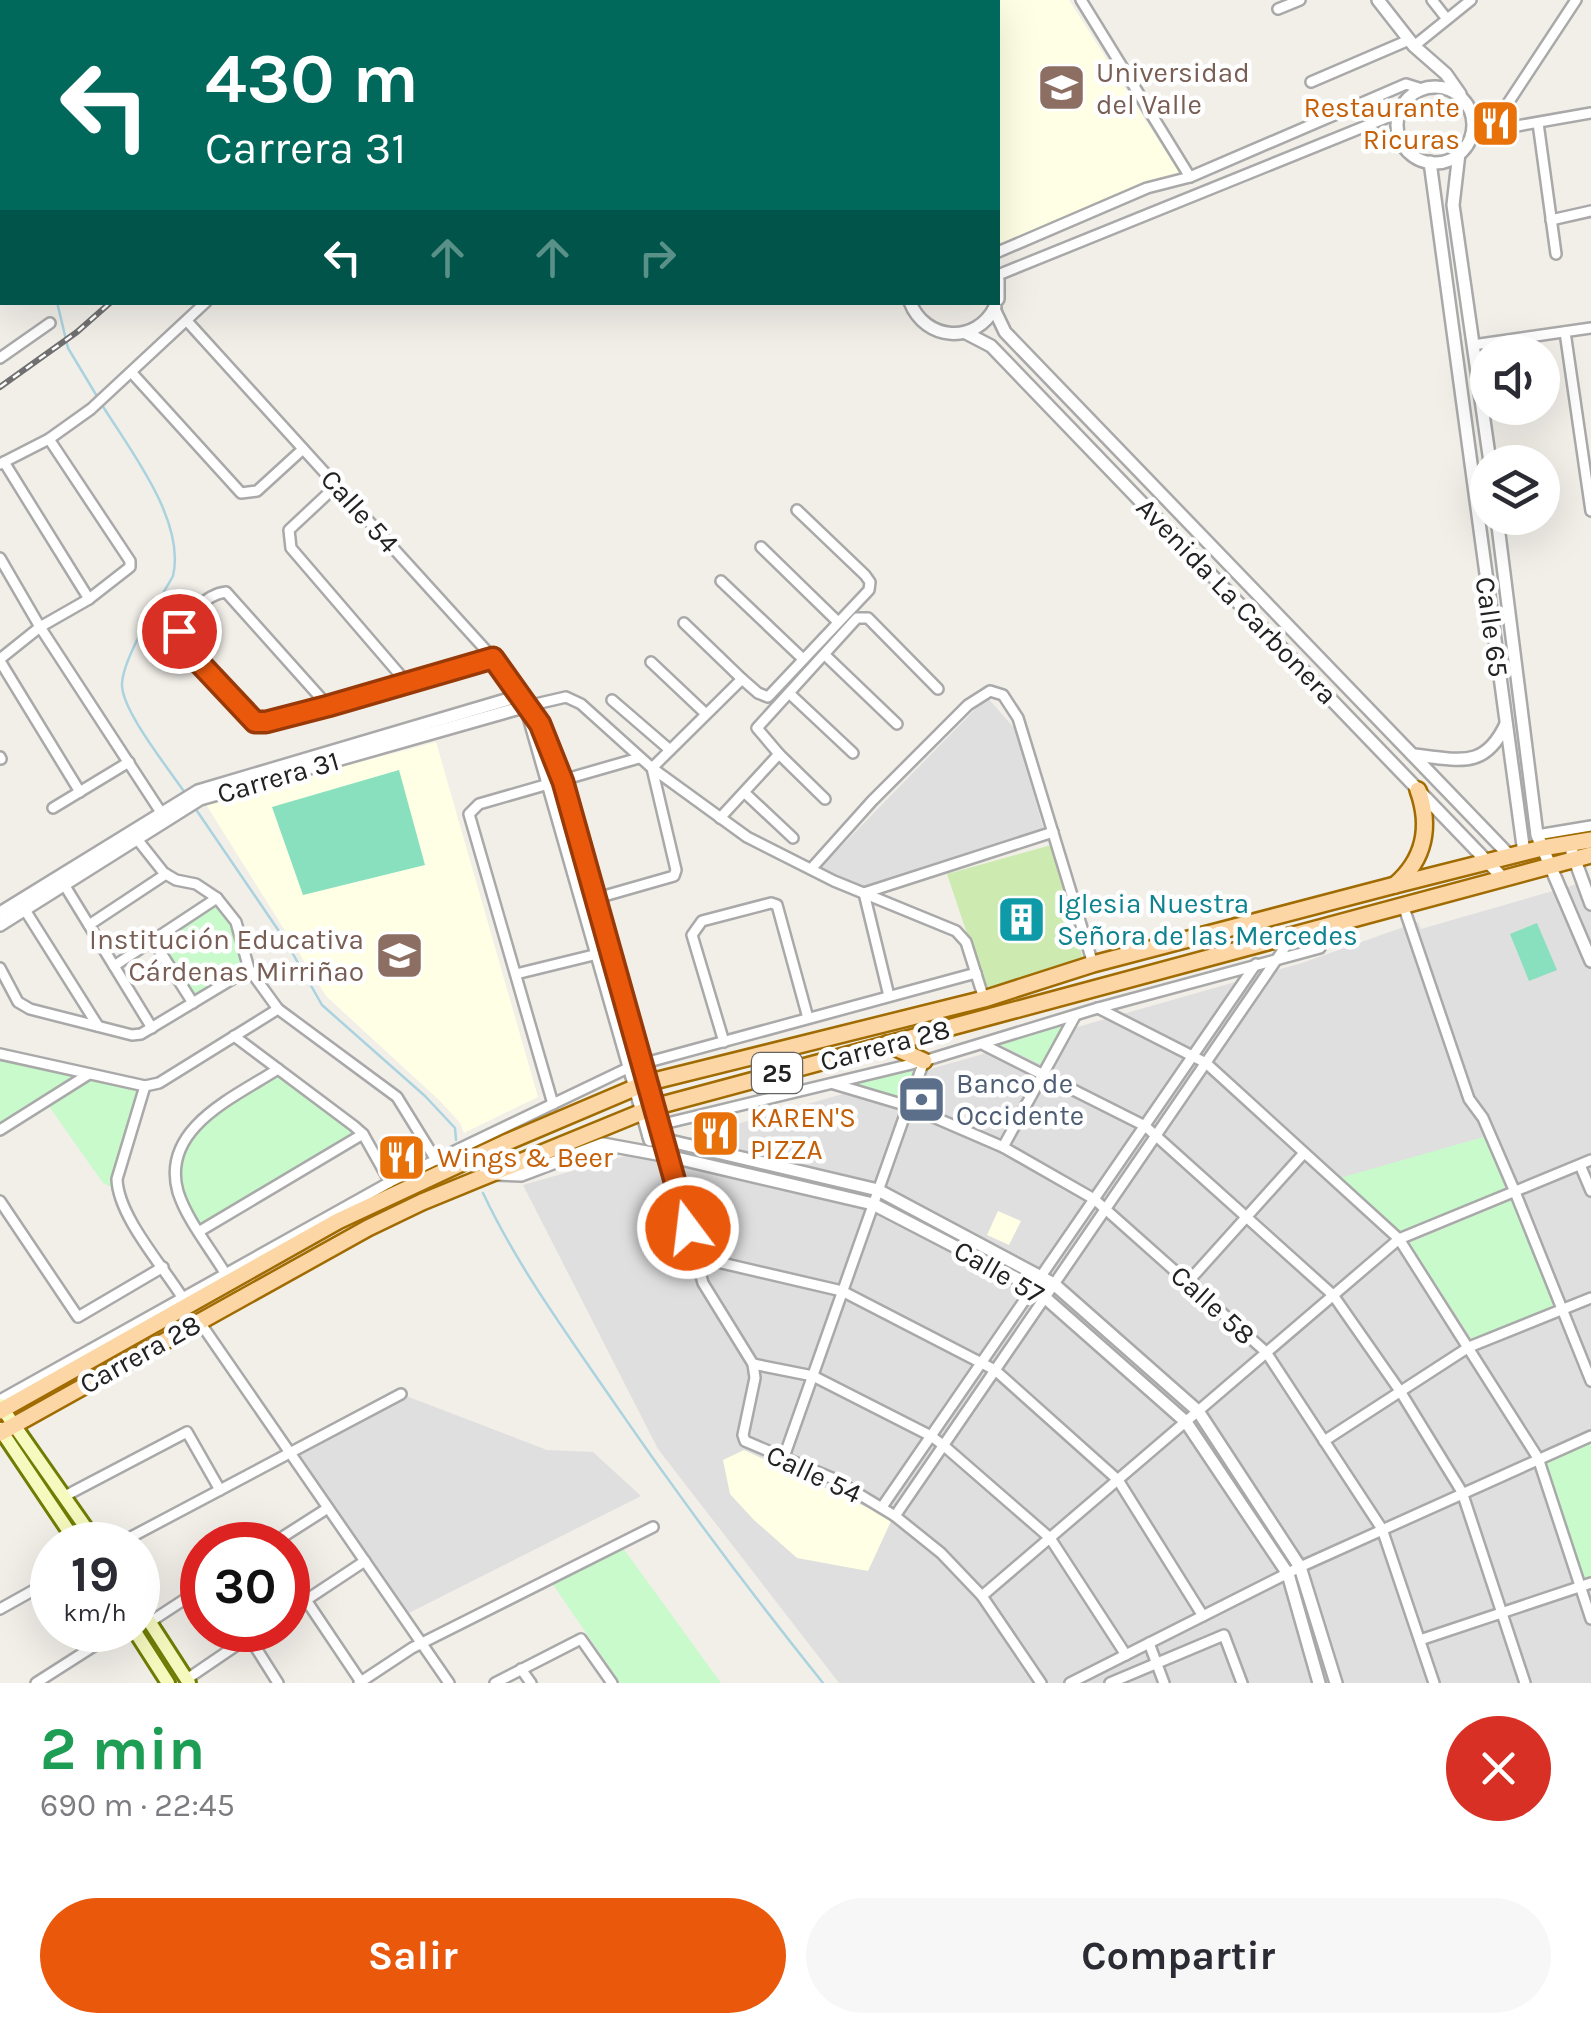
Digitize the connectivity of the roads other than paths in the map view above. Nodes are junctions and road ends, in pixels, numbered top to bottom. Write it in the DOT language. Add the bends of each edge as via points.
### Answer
graph roads {
  1 [pos="1082,0"];
  2 [pos="1300,0"];
  3 [pos="1378,0"];
  4 [pos="1432,0"];
  5 [pos="1471,0"];
  6 [pos="1576,0"];
  7 [pos="1278,9"];
  8 [pos="1447,19"];
  9 [pos="1411,43"];
  10 [pos="1430,62"];
  11 [pos="1312,82"];
  12 [pos="1426,88"];
  13 [pos="1466,104"];
  14 [pos="1398,113"];
  15 [pos="1591,113"];
  16 [pos="1538,124"];
  17 [pos="1489,132"];
  18 [pos="1471,134"];
  19 [pos="1459,154"];
  20 [pos="1430,162"];
  21 [pos="1190,176"];
  22 [pos="1591,212"];
  23 [pos="1551,220"];
  24 [pos="1000,251"];
  25 [pos="1556,254"];
  26 [pos="1000,277"];
  27 [pos="203,305"];
  28 [pos="912,305"];
  29 [pos="995,305"];
  30 [pos="997,305"];
  31 [pos="186,322"];
  32 [pos="50,323"];
  33 [pos="1591,328"];
  34 [pos="1566,332"];
  35 [pos="966,333"];
  36 [pos="1471,335"];
  37 [pos="1546,335"];
  38 [pos="2,351"];
  39 [pos="132,373"];
  40 [pos="48,439"];
  41 [pos="303,450"];
  42 [pos="2,463"];
  43 [pos="336,486"];
  44 [pos="797,510"];
  45 [pos="1591,511"];
  46 [pos="1499,535"];
  47 [pos="761,548"];
  48 [pos="0,558"];
  49 [pos="721,581"];
  50 [pos="89,598"];
  51 [pos="838,622"];
  52 [pos="684,623"];
  53 [pos="40,627"];
  54 [pos="825,655"];
  55 [pos="493,658"];
  56 [pos="803,659"];
  57 [pos="0,660"];
  58 [pos="651,662"];
  59 [pos="742,679"];
  60 [pos="408,683"];
  61 [pos="938,688"];
  62 [pos="789,693"];
  63 [pos="612,700"];
  64 [pos="523,701"];
  65 [pos="328,706"];
  66 [pos="706,714"];
  67 [pos="897,724"];
  68 [pos="1506,724"];
  69 [pos="670,750"];
  70 [pos="853,753"];
  71 [pos="779,754"];
  72 [pos="1413,755"];
  73 [pos="639,758"];
  74 [pos="129,762"];
  75 [pos="652,768"];
  76 [pos="563,782"];
  77 [pos="549,785"];
  78 [pos="1418,790"];
  79 [pos="80,792"];
  80 [pos="745,793"];
  81 [pos="825,800"];
  82 [pos="53,808"];
  83 [pos="164,817"];
  84 [pos="720,818"];
  85 [pos="1591,826"];
  86 [pos="1052,832"];
  87 [pos="793,838"];
  88 [pos="138,839"];
  89 [pos="1591,840"];
  90 [pos="1539,842"];
  91 [pos="1578,852"];
  92 [pos="1517,855"];
  93 [pos="1488,862"];
  94 [pos="1550,865"];
  95 [pos="811,869"];
  96 [pos="166,874"];
  97 [pos="1502,877"];
  98 [pos="1395,885"];
  99 [pos="64,886"];
  100 [pos="864,893"];
  101 [pos="217,898"];
  102 [pos="589,901"];
  103 [pos="1591,904"];
  104 [pos="1404,905"];
  105 [pos="25,910"];
  106 [pos="1381,912"];
  107 [pos="0,914"];
  108 [pos="1409,923"];
  109 [pos="89,925"];
  110 [pos="0,926"];
  111 [pos="1293,936"];
  112 [pos="154,942"];
  113 [pos="1320,948"];
  114 [pos="604,952"];
  115 [pos="1278,958"];
  116 [pos="1591,960"];
  117 [pos="1093,964"];
  118 [pos="1256,964"];
  119 [pos="114,966"];
  120 [pos="0,968"];
  121 [pos="249,969"];
  122 [pos="976,973"];
  123 [pos="516,974"];
  124 [pos="890,996"];
  125 [pos="984,999"];
  126 [pos="193,1003"];
  127 [pos="1098,1008"];
  128 [pos="278,1009"];
  129 [pos="1074,1016"];
  130 [pos="808,1018"];
  131 [pos="98,1026"];
  132 [pos="152,1028"];
  133 [pos="234,1036"];
  134 [pos="724,1042"];
  135 [pos="887,1044"];
  136 [pos="984,1045"];
  137 [pos="0,1054"];
  138 [pos="1194,1055"];
  139 [pos="924,1061"];
  140 [pos="1206,1062"];
  141 [pos="635,1065"];
  142 [pos="278,1069"];
  143 [pos="90,1074"];
  144 [pos="1044,1074"];
  145 [pos="834,1084"];
  146 [pos="641,1085"];
  147 [pos="145,1086"];
  148 [pos="553,1104"];
  149 [pos="908,1106"];
  150 [pos="648,1109"];
  151 [pos="1144,1126"];
  152 [pos="0,1130"];
  153 [pos="657,1133"];
  154 [pos="363,1134"];
  155 [pos="1155,1137"];
  156 [pos="1004,1147"];
  157 [pos="1304,1152"];
  158 [pos="662,1156"];
  159 [pos="436,1160"];
  160 [pos="1591,1160"];
  161 [pos="1580,1164"];
  162 [pos="491,1174"];
  163 [pos="390,1182"];
  164 [pos="878,1190"];
  165 [pos="1591,1191"];
  166 [pos="1515,1192"];
  167 [pos="1094,1199"];
  168 [pos="0,1201"];
  169 [pos="873,1204"];
  170 [pos="1106,1208"];
  171 [pos="1246,1218"];
  172 [pos="200,1230"];
  173 [pos="1399,1239"];
  174 [pos="696,1256"];
  175 [pos="163,1268"];
  176 [pos="224,1273"];
  177 [pos="1042,1276"];
  178 [pos="1187,1283"];
  179 [pos="1054,1284"];
  180 [pos="1034,1287"];
  181 [pos="206,1289"];
  182 [pos="842,1291"];
  183 [pos="1046,1296"];
  184 [pos="1333,1296"];
  185 [pos="182,1297"];
  186 [pos="1591,1298"];
  187 [pos="1563,1309"];
  188 [pos="200,1321"];
  189 [pos="1469,1347"];
  190 [pos="1266,1352"];
  191 [pos="982,1362"];
  192 [pos="753,1364"];
  193 [pos="995,1370"];
  194 [pos="813,1376"];
  195 [pos="1591,1381"];
  196 [pos="1400,1390"];
  197 [pos="401,1394"];
  198 [pos="1,1406"];
  199 [pos="1198,1411"];
  200 [pos="1186,1422"];
  201 [pos="4,1430"];
  202 [pos="931,1436"];
  203 [pos="1591,1436"];
  204 [pos="1324,1440"];
  205 [pos="943,1445"];
  206 [pos="290,1453"];
  207 [pos="784,1456"];
  208 [pos="1538,1458"];
  209 [pos="1118,1480"];
  210 [pos="220,1490"];
  211 [pos="1462,1492"];
  212 [pos="64,1496"];
  213 [pos="882,1507"];
  214 [pos="328,1508"];
  215 [pos="895,1516"];
  216 [pos="63,1522"];
  217 [pos="82,1522"];
  218 [pos="159,1522"];
  219 [pos="306,1522"];
  220 [pos="654,1527"];
  221 [pos="1382,1529"];
  222 [pos="1050,1538"];
  223 [pos="364,1561"];
  224 [pos="1300,1567"];
  225 [pos="1288,1574"];
  226 [pos="1591,1583"];
  227 [pos="1580,1588"];
  228 [pos="30,1592"];
  229 [pos="982,1596"];
  230 [pos="310,1597"];
  231 [pos="310,1606"];
  232 [pos="0,1609"];
  233 [pos="1502,1615"];
  234 [pos="1203,1616"];
  235 [pos="1591,1620"];
  236 [pos="160,1638"];
  237 [pos="1420,1640"];
  238 [pos="1149,1643"];
  239 [pos="422,1644"];
  240 [pos="85,1652"];
  241 [pos="148,1652"];
  242 [pos="228,1652"];
  243 [pos="260,1652"];
  244 [pos="1126,1655"];
  245 [pos="1158,1663"];
  246 [pos="522,1670"];
  247 [pos="188,1681"];
  248 [pos="36,1683"];
  249 [pos="168,1683"];
  250 [pos="278,1683"];
  251 [pos="360,1683"];
  252 [pos="449,1683"];
  253 [pos="496,1683"];
  254 [pos="531,1683"];
  255 [pos="612,1683"];
  256 [pos="1040,1683"];
  257 [pos="1070,1683"];
  258 [pos="1110,1683"];
  259 [pos="1164,1683"];
  260 [pos="1242,1683"];
  261 [pos="1319,1683"];
  262 [pos="1336,1683"];
  263 [pos="1434,1683"];
  264 [pos="1525,1683"];
  1 -- 21 [label="street"];
  2 -- 7 [label="street"];
  3 -- 9 [label="street"];
  4 -- 8 [label="street"];
  5 -- 8 [label="street"];
  6 -- 17 [label="street"];
  8 -- 9 [label="street"];
  9 -- 10 [label="street"];
  9 -- 11 [label="street"];
  10 -- 12 [label="street"];
  10 -- 13 [label="street"];
  12 -- 13 [label="street" via="1446,88"];
  12 -- 14 [label="street"];
  12 -- 21 [label="street" via="1406,84"];
  13 -- 18 [label="street"];
  14 -- 20 [label="street" via="1404,147"];
  14 -- 26 [label="street"];
  15 -- 16 [label="street"];
  16 -- 17 [label="street"];
  16 -- 23 [label="street"];
  17 -- 18 [label="street"];
  18 -- 19 [label="street"];
  19 -- 20 [label="street"];
  19 -- 36 [label="street" via="1453,205"];
  20 -- 68 [label="street, Calle 65"];
  21 -- 24 [label="street"];
  22 -- 23 [label="street"];
  23 -- 25 [label="street"];
  27 -- 31 [label="street"];
  28 -- 35 [label="street, Avenida La Carbonera" via="930,328"];
  29 -- 35 [label="street" via="986,321"];
  30 -- 72 [label="street, Avenida La Carbonera" via="1005,332"];
  31 -- 39 [label="street"];
  31 -- 41 [label="street, Calle 54"];
  32 -- 38 [label="street"];
  33 -- 34 [label="street"];
  34 -- 37 [label="street"];
  34 -- 45 [label="street"];
  35 -- 78 [label="street, Avenida La Carbonera" via="991,346"];
  39 -- 40 [label="street"];
  39 -- 41 [label="street" via="241,494 250,494"];
  40 -- 42 [label="street"];
  40 -- 50 [label="street" via="130,561 130,568"];
  41 -- 43 [label="street, Calle 54"];
  42 -- 50 [label="street"];
  43 -- 55 [label="street, Calle 54"];
  43 -- 60 [label="street" via="289,530 288,540"];
  44 -- 51 [label="street" via="870,582"];
  46 -- 90 [label="street, Calle 65"];
  47 -- 51 [label="street"];
  48 -- 53 [label="street"];
  49 -- 56 [label="street"];
  50 -- 53 [label="street"];
  51 -- 56 [label="street"];
  52 -- 59 [label="street"];
  53 -- 57 [label="street"];
  53 -- 74 [label="street"];
  54 -- 61 [label="street" via="856,618 868,618"];
  54 -- 62 [label="street"];
  54 -- 67 [label="street"];
  55 -- 60 [label="street, Carrera 31"];
  55 -- 64 [label="street, Calle 54"];
  56 -- 59 [label="street" via="768,696"];
  57 -- 79 [label="street"];
  58 -- 66 [label="street"];
  59 -- 66 [label="street"];
  60 -- 65 [label="street, Carrera 31"];
  62 -- 70 [label="street"];
  62 -- 71 [label="street" via="757,728"];
  63 -- 69 [label="street"];
  64 -- 73 [label="street" via="566,697 581,704"];
  64 -- 76 [label="street, Calle 54" via="540,724"];
  64 -- 77 [label="street, Calle 54"];
  64 -- 83 [label="street, Carrera 31" via="196,796"];
  65 -- 65 [label="street, Carrera 31" via="226,592 179,631 178,640 255,722"];
  66 -- 69 [label="street"];
  68 -- 72 [label="street" via="1484,756"];
  68 -- 92 [label="street, Calle 65"];
  69 -- 75 [label="street"];
  71 -- 80 [label="street"];
  71 -- 81 [label="street"];
  72 -- 92 [label="street, Avenida La Carbonera"];
  73 -- 75 [label="street"];
  73 -- 76 [label="street"];
  74 -- 79 [label="street"];
  74 -- 83 [label="street"];
  75 -- 84 [label="street"];
  75 -- 102 [label="street" via="674,876"];
  76 -- 77 [label="street"];
  76 -- 102 [label="street, Calle 54"];
  77 -- 102 [label="street, Calle 54"];
  77 -- 123 [label="street" via="479,804 469,814"];
  78 -- 93 [label="street, Avenida La Carbonera"];
  78 -- 98 [label="main road" via="1425,812 1422,847"];
  79 -- 82 [label="street"];
  80 -- 84 [label="street"];
  80 -- 87 [label="street"];
  83 -- 88 [label="street, Carrera 31"];
  83 -- 107 [label="street, Carrera 31"];
  84 -- 95 [label="street"];
  85 -- 90 [label="street"];
  86 -- 95 [label="street" via="1013,705 990,691 968,705"];
  86 -- 100 [label="street"];
  86 -- 117 [label="street"];
  88 -- 96 [label="street"];
  88 -- 99 [label="street, Carrera 31"];
  89 -- 91 [label="main road, Carrera 28 / 25"];
  90 -- 91 [label="main road, Carrera 28 / 25"];
  90 -- 92 [label="main road, Carrera 28 / 25"];
  90 -- 94 [label="street, Calle 65"];
  91 -- 94 [label="main road, Carrera 28 / 25"];
  91 -- 103 [label="street"];
  92 -- 93 [label="main road, Carrera 28 / 25"];
  93 -- 97 [label="street, Avenida La Carbonera"];
  93 -- 98 [label="main road, Carrera 28 / 25"];
  94 -- 97 [label="main road, Carrera 28 / 25"];
  94 -- 116 [label="street, Calle 65"];
  95 -- 100 [label="street"];
  96 -- 101 [label="street"];
  96 -- 109 [label="street"];
  97 -- 104 [label="main road, Carrera 28 / 25"];
  98 -- 117 [label="main road, Carrera 28 / 25"];
  99 -- 105 [label="street, Carrera 31"];
  99 -- 109 [label="street"];
  100 -- 122 [label="street" via="962,936"];
  100 -- 124 [label="street"];
  101 -- 112 [label="street"];
  101 -- 121 [label="street" via="236,922"];
  102 -- 114 [label="street, Calle 54"];
  104 -- 106 [label="main road, Carrera 28 / 25"];
  104 -- 108 [label="street"];
  105 -- 110 [label="street, Carrera 31"];
  105 -- 131 [label="street"];
  106 -- 108 [label="street"];
  106 -- 111 [label="main road, Carrera 28 / 25"];
  108 -- 166 [label="street" via="1451,1050"];
  109 -- 119 [label="street"];
  111 -- 115 [label="street"];
  111 -- 135 [label="main road, Carrera 28 / 25"];
  112 -- 119 [label="street"];
  112 -- 126 [label="street"];
  113 -- 115 [label="street, Carrera 28"];
  114 -- 123 [label="street"];
  114 -- 141 [label="street, Calle 54"];
  115 -- 118 [label="street, Carrera 28"];
  115 -- 140 [label="street"];
  117 -- 125 [label="main road, Carrera 28 / 25"];
  118 -- 127 [label="street, Carrera 28"];
  118 -- 138 [label="street"];
  119 -- 132 [label="street"];
  120 -- 131 [label="street" via="18,1002"];
  121 -- 126 [label="street"];
  121 -- 128 [label="street"];
  122 -- 124 [label="street, Carrera 28"];
  122 -- 125 [label="street"];
  123 -- 148 [label="street"];
  124 -- 130 [label="street, Carrera 28"];
  125 -- 146 [label="main road, Carrera 28 / 25"];
  126 -- 132 [label="street"];
  127 -- 129 [label="street, Carrera 28"];
  127 -- 138 [label="street"];
  128 -- 133 [label="street"];
  128 -- 159 [label="street" via="397,1097"];
  129 -- 136 [label="street, Carrera 28"];
  129 -- 144 [label="street"];
  130 -- 134 [label="street, Carrera 28"];
  130 -- 134 [label="street" via="778,905 754,907 702,922 692,935"];
  131 -- 132 [label="street" via="132,1035"];
  133 -- 142 [label="street"];
  133 -- 147 [label="street"];
  134 -- 141 [label="street, Carrera 28"];
  135 -- 139 [label="main road"];
  135 -- 150 [label="main road, Carrera 28 / 25"];
  136 -- 139 [label="street, Carrera 28"];
  136 -- 144 [label="street"];
  137 -- 143 [label="street"];
  138 -- 140 [label="street"];
  138 -- 151 [label="street"];
  139 -- 145 [label="street, Carrera 28"];
  139 -- 149 [label="street"];
  140 -- 155 [label="street"];
  140 -- 157 [label="street"];
  141 -- 146 [label="street, Calle 54"];
  141 -- 148 [label="street, Carrera 28"];
  142 -- 154 [label="street"];
  142 -- 172 [label="street" via="204,1117 181,1145 177,1189"];
  143 -- 147 [label="street"];
  143 -- 152 [label="street"];
  144 -- 151 [label="street"];
  144 -- 156 [label="street"];
  145 -- 149 [label="street, Calle 58"];
  145 -- 153 [label="street, Carrera 28"];
  146 -- 150 [label="street, Calle 54"];
  146 -- 181 [label="main road, Carrera 28 / 25" via="391,1194"];
  147 -- 175 [label="street" via="118,1191"];
  148 -- 159 [label="street, Carrera 28"];
  149 -- 156 [label="street, Calle 58"];
  149 -- 164 [label="street"];
  150 -- 153 [label="street, Calle 54"];
  150 -- 162 [label="main road, Carrera 28 / 25"];
  151 -- 155 [label="street"];
  151 -- 167 [label="street"];
  153 -- 158 [label="street, Calle 54"];
  153 -- 164 [label="street, Calle 57"];
  154 -- 163 [label="street"];
  154 -- 172 [label="street"];
  155 -- 170 [label="street"];
  155 -- 171 [label="street"];
  156 -- 167 [label="street, Calle 58"];
  157 -- 171 [label="street"];
  157 -- 173 [label="street"];
  158 -- 162 [label="street, Calle 57" via="603,1144 521,1175"];
  158 -- 169 [label="street, Calle 57"];
  158 -- 174 [label="street, Calle 54"];
  159 -- 163 [label="street, Carrera 28"];
  160 -- 161 [label="street"];
  161 -- 165 [label="street"];
  161 -- 166 [label="street"];
  162 -- 188 [label="main road, Carrera 28 / 25" via="368,1228"];
  163 -- 176 [label="street, Carrera 28"];
  164 -- 169 [label="street"];
  164 -- 177 [label="street, Calle 57"];
  166 -- 173 [label="street"];
  166 -- 187 [label="street"];
  167 -- 170 [label="street, Calle 58"];
  167 -- 177 [label="street"];
  168 -- 175 [label="street" via="78,1317"];
  169 -- 180 [label="street, Calle 57"];
  169 -- 182 [label="street"];
  170 -- 178 [label="street, Calle 58"];
  170 -- 179 [label="street"];
  171 -- 178 [label="street"];
  171 -- 184 [label="street"];
  172 -- 176 [label="street"];
  173 -- 184 [label="street"];
  173 -- 189 [label="street"];
  174 -- 182 [label="street"];
  174 -- 192 [label="street, Calle 54" via="703,1284"];
  175 -- 185 [label="street"];
  176 -- 181 [label="street, Carrera 28"];
  177 -- 179 [label="street, Calle 57"];
  177 -- 180 [label="street"];
  178 -- 190 [label="street, Calle 58"];
  179 -- 183 [label="street"];
  179 -- 199 [label="street, Calle 57"];
  180 -- 183 [label="street, Calle 57"];
  180 -- 191 [label="street"];
  181 -- 185 [label="street, Carrera 28"];
  181 -- 198 [label="main road, Carrera 28 / 25"];
  182 -- 191 [label="street"];
  182 -- 194 [label="street"];
  183 -- 193 [label="street"];
  183 -- 200 [label="street, Calle 57"];
  184 -- 190 [label="street"];
  184 -- 196 [label="street"];
  185 -- 198 [label="street, Carrera 28"];
  186 -- 187 [label="street"];
  187 -- 189 [label="street"];
  187 -- 195 [label="street"];
  188 -- 201 [label="main road, Carrera 28 / 25"];
  188 -- 206 [label="street"];
  189 -- 196 [label="street"];
  189 -- 208 [label="street"];
  190 -- 199 [label="street"];
  190 -- 204 [label="street, Calle 58"];
  191 -- 193 [label="street"];
  191 -- 202 [label="street"];
  192 -- 194 [label="street"];
  192 -- 207 [label="street, Calle 54" via="743,1436 750,1445"];
  193 -- 205 [label="street"];
  193 -- 209 [label="street"];
  194 -- 202 [label="street"];
  194 -- 207 [label="street"];
  196 -- 204 [label="street"];
  196 -- 211 [label="street"];
  197 -- 206 [label="street"];
  198 -- 201 [label="main road"];
  199 -- 200 [label="street"];
  199 -- 224 [label="street, Calle 57"];
  200 -- 209 [label="street"];
  200 -- 225 [label="street, Calle 57"];
  201 -- 212 [label="main road"];
  201 -- 216 [label="main road"];
  202 -- 205 [label="street"];
  202 -- 213 [label="street"];
  203 -- 208 [label="street"];
  204 -- 221 [label="street, Calle 58"];
  205 -- 215 [label="street"];
  205 -- 222 [label="street"];
  206 -- 210 [label="street"];
  206 -- 214 [label="street"];
  207 -- 213 [label="street, Calle 54"];
  208 -- 211 [label="street"];
  208 -- 227 [label="street"];
  209 -- 222 [label="street"];
  209 -- 234 [label="street"];
  210 -- 212 [label="street" via="187,1432"];
  210 -- 218 [label="street"];
  211 -- 221 [label="street"];
  211 -- 233 [label="street"];
  212 -- 217 [label="main road"];
  213 -- 215 [label="street, Calle 54"];
  214 -- 219 [label="street"];
  214 -- 223 [label="street"];
  215 -- 229 [label="street, Calle 54"];
  220 -- 239 [label="street"];
  221 -- 224 [label="street"];
  221 -- 237 [label="street, Calle 58"];
  222 -- 229 [label="street"];
  222 -- 244 [label="street"];
  223 -- 230 [label="street"];
  223 -- 239 [label="street"];
  224 -- 225 [label="street"];
  224 -- 262 [label="street, Calle 57"];
  225 -- 234 [label="street"];
  225 -- 261 [label="street, Calle 57"];
  226 -- 227 [label="street"];
  227 -- 233 [label="street"];
  227 -- 235 [label="street"];
  228 -- 232 [label="street"];
  229 -- 256 [label="street, Calle 54"];
  231 -- 251 [label="street"];
  233 -- 237 [label="street"];
  233 -- 264 [label="street"];
  234 -- 238 [label="street"];
  236 -- 247 [label="main road"];
  237 -- 263 [label="street, Calle 58"];
  238 -- 244 [label="street"];
  238 -- 245 [label="street"];
  239 -- 251 [label="street"];
  239 -- 252 [label="street"];
  240 -- 248 [label="street"];
  241 -- 249 [label="main road"];
  242 -- 247 [label="street"];
  243 -- 250 [label="street"];
  244 -- 257 [label="street"];
  245 -- 258 [label="street"];
  245 -- 259 [label="street"];
  245 -- 260 [label="street" via="1226,1636"];
  246 -- 253 [label="street"];
  246 -- 254 [label="street"];
  246 -- 255 [label="street" via="580,1639"];
}
